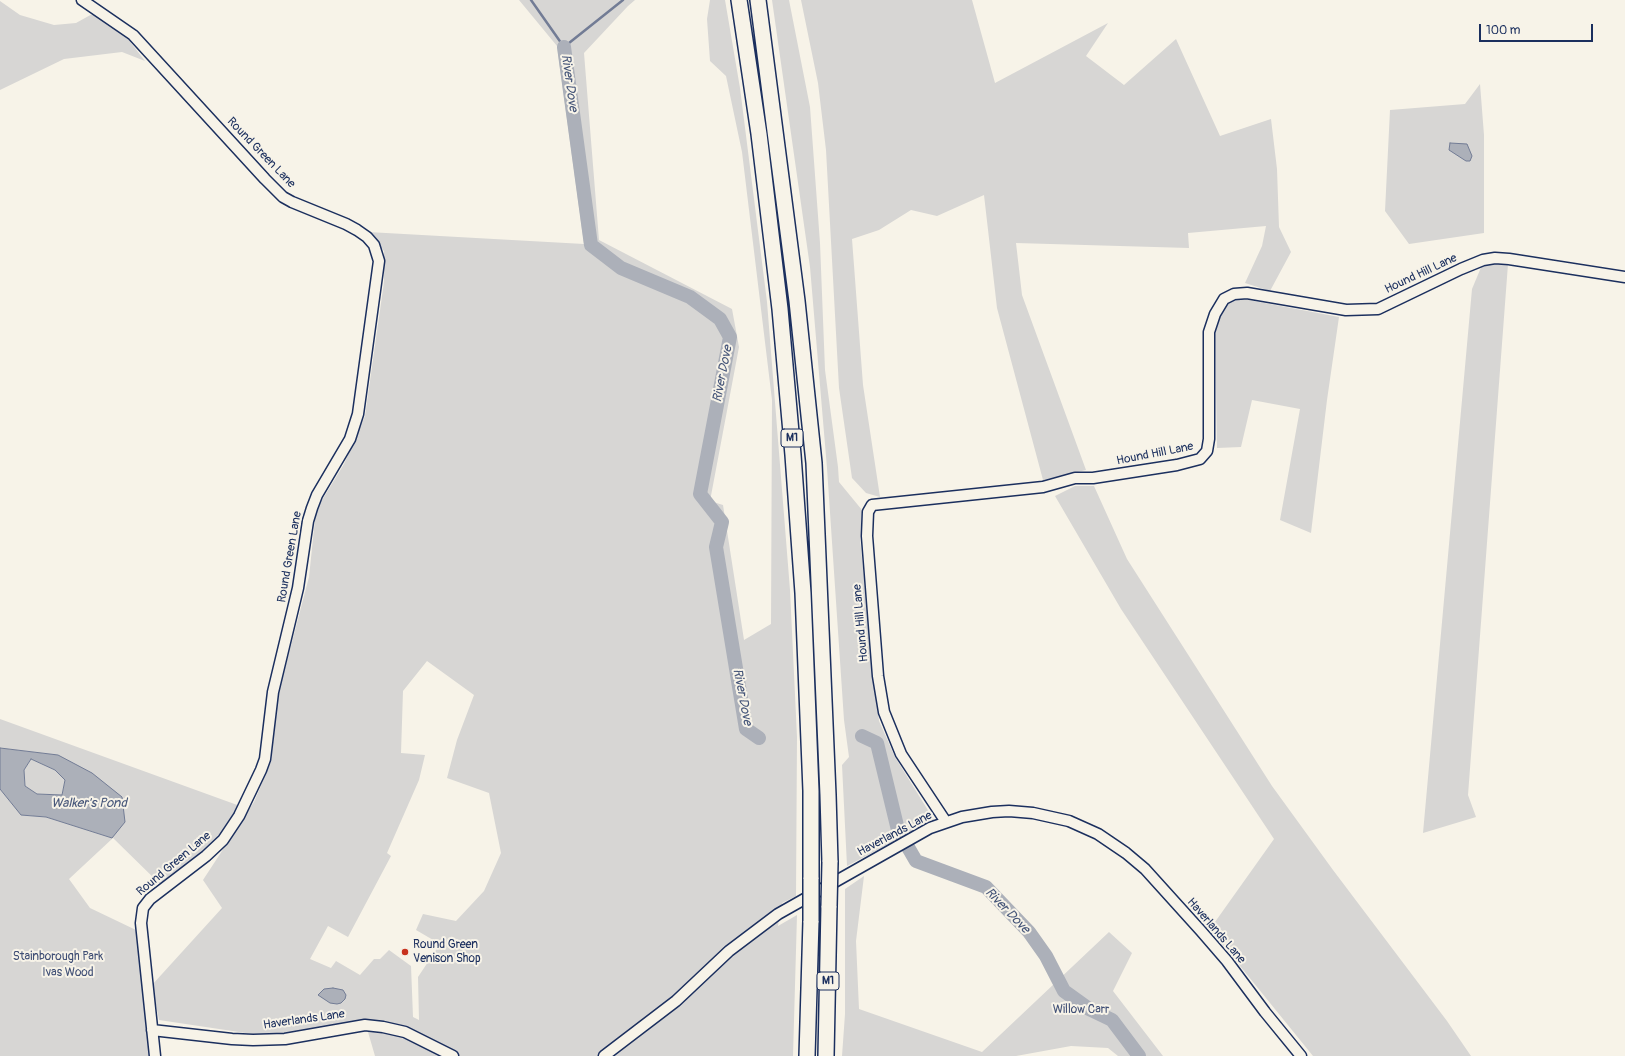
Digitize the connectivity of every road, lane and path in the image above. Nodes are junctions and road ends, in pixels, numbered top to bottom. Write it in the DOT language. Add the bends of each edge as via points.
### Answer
graph roads {
  1 [pos="82,0"];
  2 [pos="739,0"];
  3 [pos="758,0"];
  4 [pos="1625,277"];
  5 [pos="946,822"];
  6 [pos="152,1030"];
  7 [pos="155,1056"];
  8 [pos="453,1056"];
  9 [pos="604,1056"];
  10 [pos="807,1056"];
  11 [pos="826,1056"];
  12 [pos="1301,1056"];
  1 -- 6 [label="street, Round Green Lane" via="133,35 283,197 357,230 374,246 379,261 358,414 350,439 317,495 308,521 298,588 274,692 265,759 261,770 239,816 223,840 155,895 143,908 141,923"];
  2 -- 10 [label="highway, M1, bridge" via="764,172 780,310 803,593 811,879"];
  3 -- 11 [label="highway, M1, bridge" via="798,301 814,463 830,862"];
  4 -- 5 [label="street, Hound Hill Lane" via="1495,258 1461,269 1378,309 1346,310 1234,294 1224,299 1209,332 1209,439 1207,452 1200,459 1093,478 1075,478 1051,485 872,504 868,512 867,536 878,676 884,712 901,754"];
  5 -- 9 [label="street, Haverlands Lane" via="913,837 778,914 729,951 676,1001"];
  5 -- 12 [label="street, Haverlands Lane" via="992,812 1022,812 1069,821 1098,834 1145,870 1202,931"];
  6 -- 7 [label="street, Round Green Lane"];
  6 -- 8 [label="street, Haverlands Lane" via="253,1040 284,1039 365,1025 405,1032"];
}
